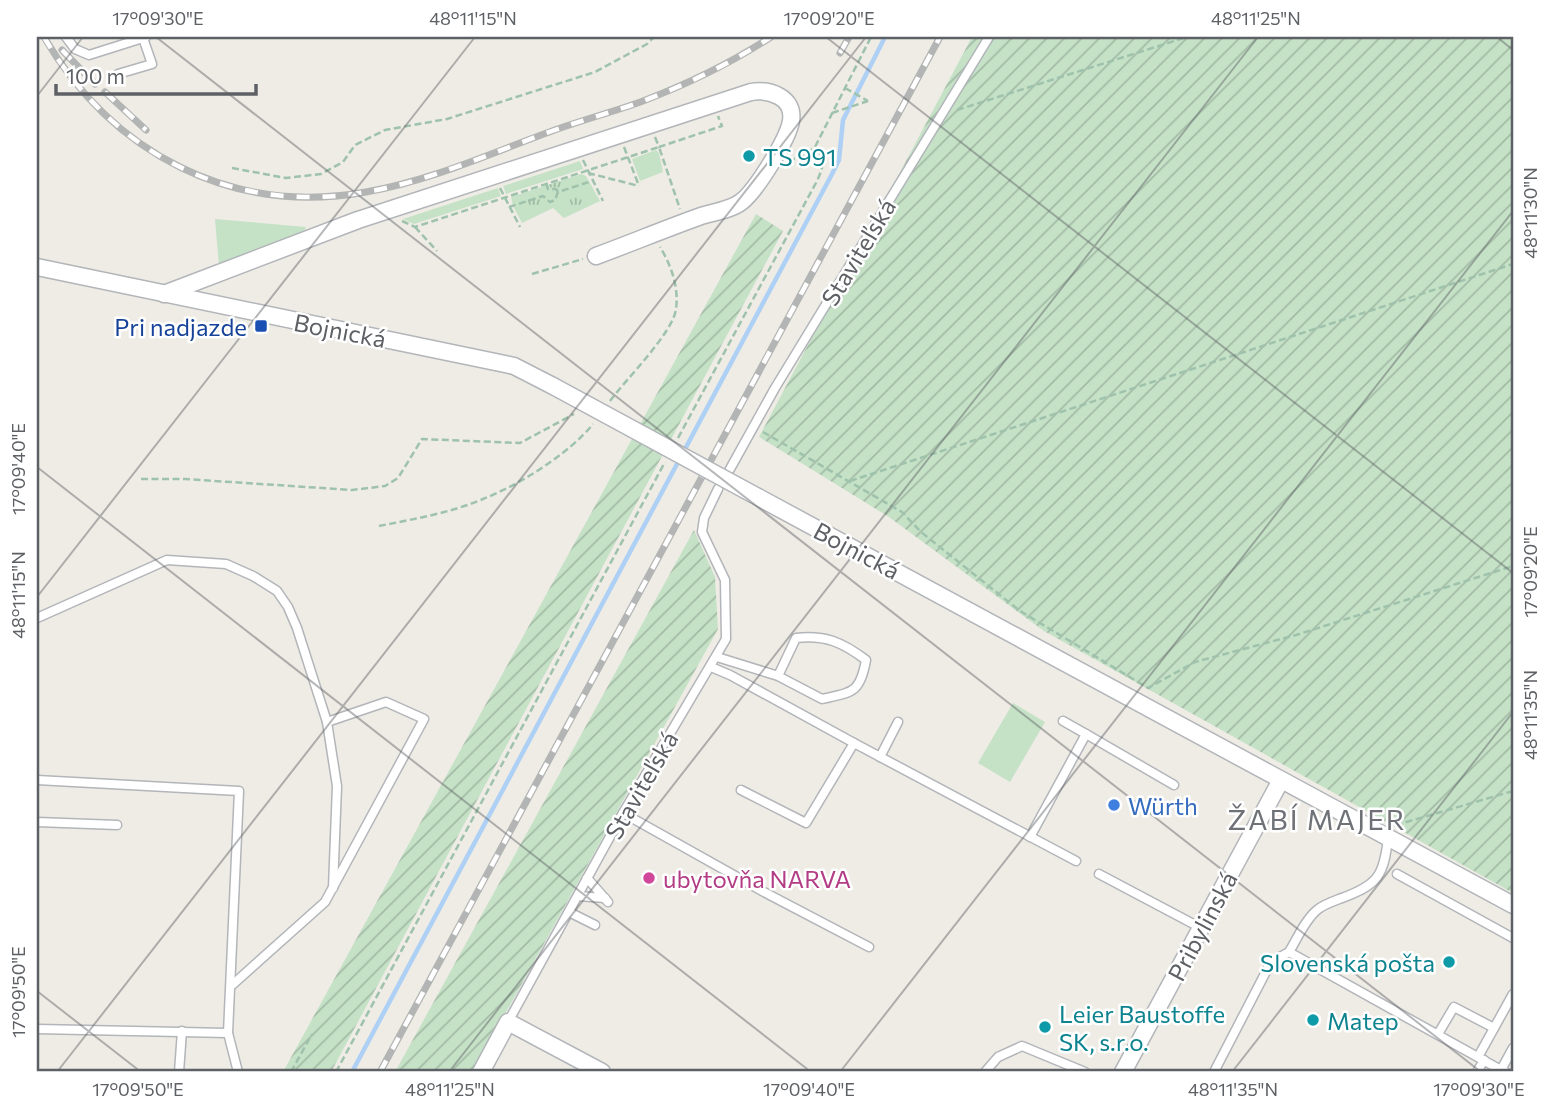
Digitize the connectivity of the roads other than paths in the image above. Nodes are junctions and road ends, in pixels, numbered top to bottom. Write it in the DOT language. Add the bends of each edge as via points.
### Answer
graph roads {
  1 [pos="66,37"];
  2 [pos="145,37"];
  3 [pos="989,37"];
  4 [pos="118,74"];
  5 [pos="596,256"];
  6 [pos="37,267"];
  7 [pos="164,294"];
  8 [pos="730,468"];
  9 [pos="719,489"];
  10 [pos="37,618"];
  11 [pos="716,657"];
  12 [pos="711,667"];
  13 [pos="778,676"];
  14 [pos="1063,721"];
  15 [pos="327,722"];
  16 [pos="898,722"];
  17 [pos="1086,734"];
  18 [pos="854,743"];
  19 [pos="880,757"];
  20 [pos="37,780"];
  21 [pos="1281,780"];
  22 [pos="1174,785"];
  23 [pos="741,790"];
  24 [pos="623,813"];
  25 [pos="37,821"];
  26 [pos="117,825"];
  27 [pos="1030,837"];
  28 [pos="1388,838"];
  29 [pos="1076,861"];
  30 [pos="1099,874"];
  31 [pos="1397,874"];
  32 [pos="587,878"];
  33 [pos="333,888"];
  34 [pos="578,896"];
  35 [pos="1513,905"];
  36 [pos="569,912"];
  37 [pos="595,925"];
  38 [pos="1201,928"];
  39 [pos="1513,938"];
  40 [pos="869,947"];
  41 [pos="1289,952"];
  42 [pos="231,986"];
  43 [pos="1513,994"];
  44 [pos="508,1022"];
  45 [pos="1494,1028"];
  46 [pos="37,1029"];
  47 [pos="182,1031"];
  48 [pos="228,1033"];
  49 [pos="1438,1034"];
  50 [pos="1513,1048"];
  51 [pos="1481,1058"];
  52 [pos="1503,1071"];
  53 [pos="179,1072"];
  54 [pos="238,1072"];
  55 [pos="481,1072"];
  56 [pos="602,1072"];
  57 [pos="985,1072"];
  58 [pos="1085,1072"];
  59 [pos="1123,1072"];
  60 [pos="1214,1072"];
  61 [pos="1477,1072"];
  1 -- 2 [label="lane" via="89,55"];
  2 -- 4 [label="lane" via="152,64"];
  3 -- 8 [label="lane, Staviteľská"];
  5 -- 7 [label="street" via="739,204 758,184 774,156 791,122 790,108 775,93 751,92 314,236"];
  6 -- 7 [label="street, Bojnická"];
  7 -- 21 [label="street, Bojnická, bridge" via="514,366"];
  9 -- 11 [label="lane, Staviteľská" via="702,525 725,580 726,639"];
  10 -- 15 [label="lane" via="167,561 226,564 277,591 288,607"];
  11 -- 12 [label="lane, Staviteľská"];
  11 -- 13 [label="lane"];
  12 -- 18 [label="lane"];
  12 -- 24 [label="lane, Staviteľská"];
  13 -- 13 [label="lane" via="822,699 851,692 863,678 866,660 845,643 796,638"];
  14 -- 17 [label="lane"];
  15 -- 33 [label="lane" via="337,786"];
  15 -- 33 [label="lane" via="386,702 424,719"];
  16 -- 19 [label="lane"];
  17 -- 22 [label="lane"];
  17 -- 27 [label="lane"];
  18 -- 19 [label="lane"];
  18 -- 23 [label="lane" via="806,823"];
  19 -- 27 [label="lane"];
  20 -- 42 [label="lane" via="239,791"];
  21 -- 28 [label="street, Bojnická"];
  21 -- 38 [label="street, Pribylinská"];
  24 -- 32 [label="lane, Staviteľská"];
  24 -- 40 [label="lane"];
  25 -- 26 [label="lane"];
  27 -- 29 [label="lane"];
  28 -- 35 [label="street, Bojnická"];
  28 -- 41 [label="lane" via="1384,867 1375,881 1317,909"];
  30 -- 38 [label="lane"];
  31 -- 39 [label="lane"];
  32 -- 34 [label="lane, Staviteľská"];
  32 -- 34 [label="lane" via="606,900"];
  33 -- 42 [label="lane" via="325,902"];
  34 -- 36 [label="lane, Staviteľská"];
  36 -- 37 [label="lane"];
  36 -- 44 [label="lane, Staviteľská"];
  38 -- 59 [label="street, Pribylinská"];
  41 -- 49 [label="lane"];
  41 -- 60 [label="lane" via="1271,962"];
  42 -- 48 [label="lane"];
  43 -- 45 [label="lane"];
  44 -- 55 [label="street, Staviteľská"];
  44 -- 56 [label="street"];
  45 -- 49 [label="lane" via="1454,1007"];
  45 -- 51 [label="lane"];
  46 -- 47 [label="lane"];
  47 -- 48 [label="lane"];
  47 -- 53 [label="lane"];
  48 -- 54 [label="lane"];
  49 -- 51 [label="lane"];
  50 -- 52 [label="lane"];
  51 -- 52 [label="lane"];
  51 -- 61 [label="lane"];
  57 -- 58 [label="lane" via="998,1057 1022,1046"];
}
